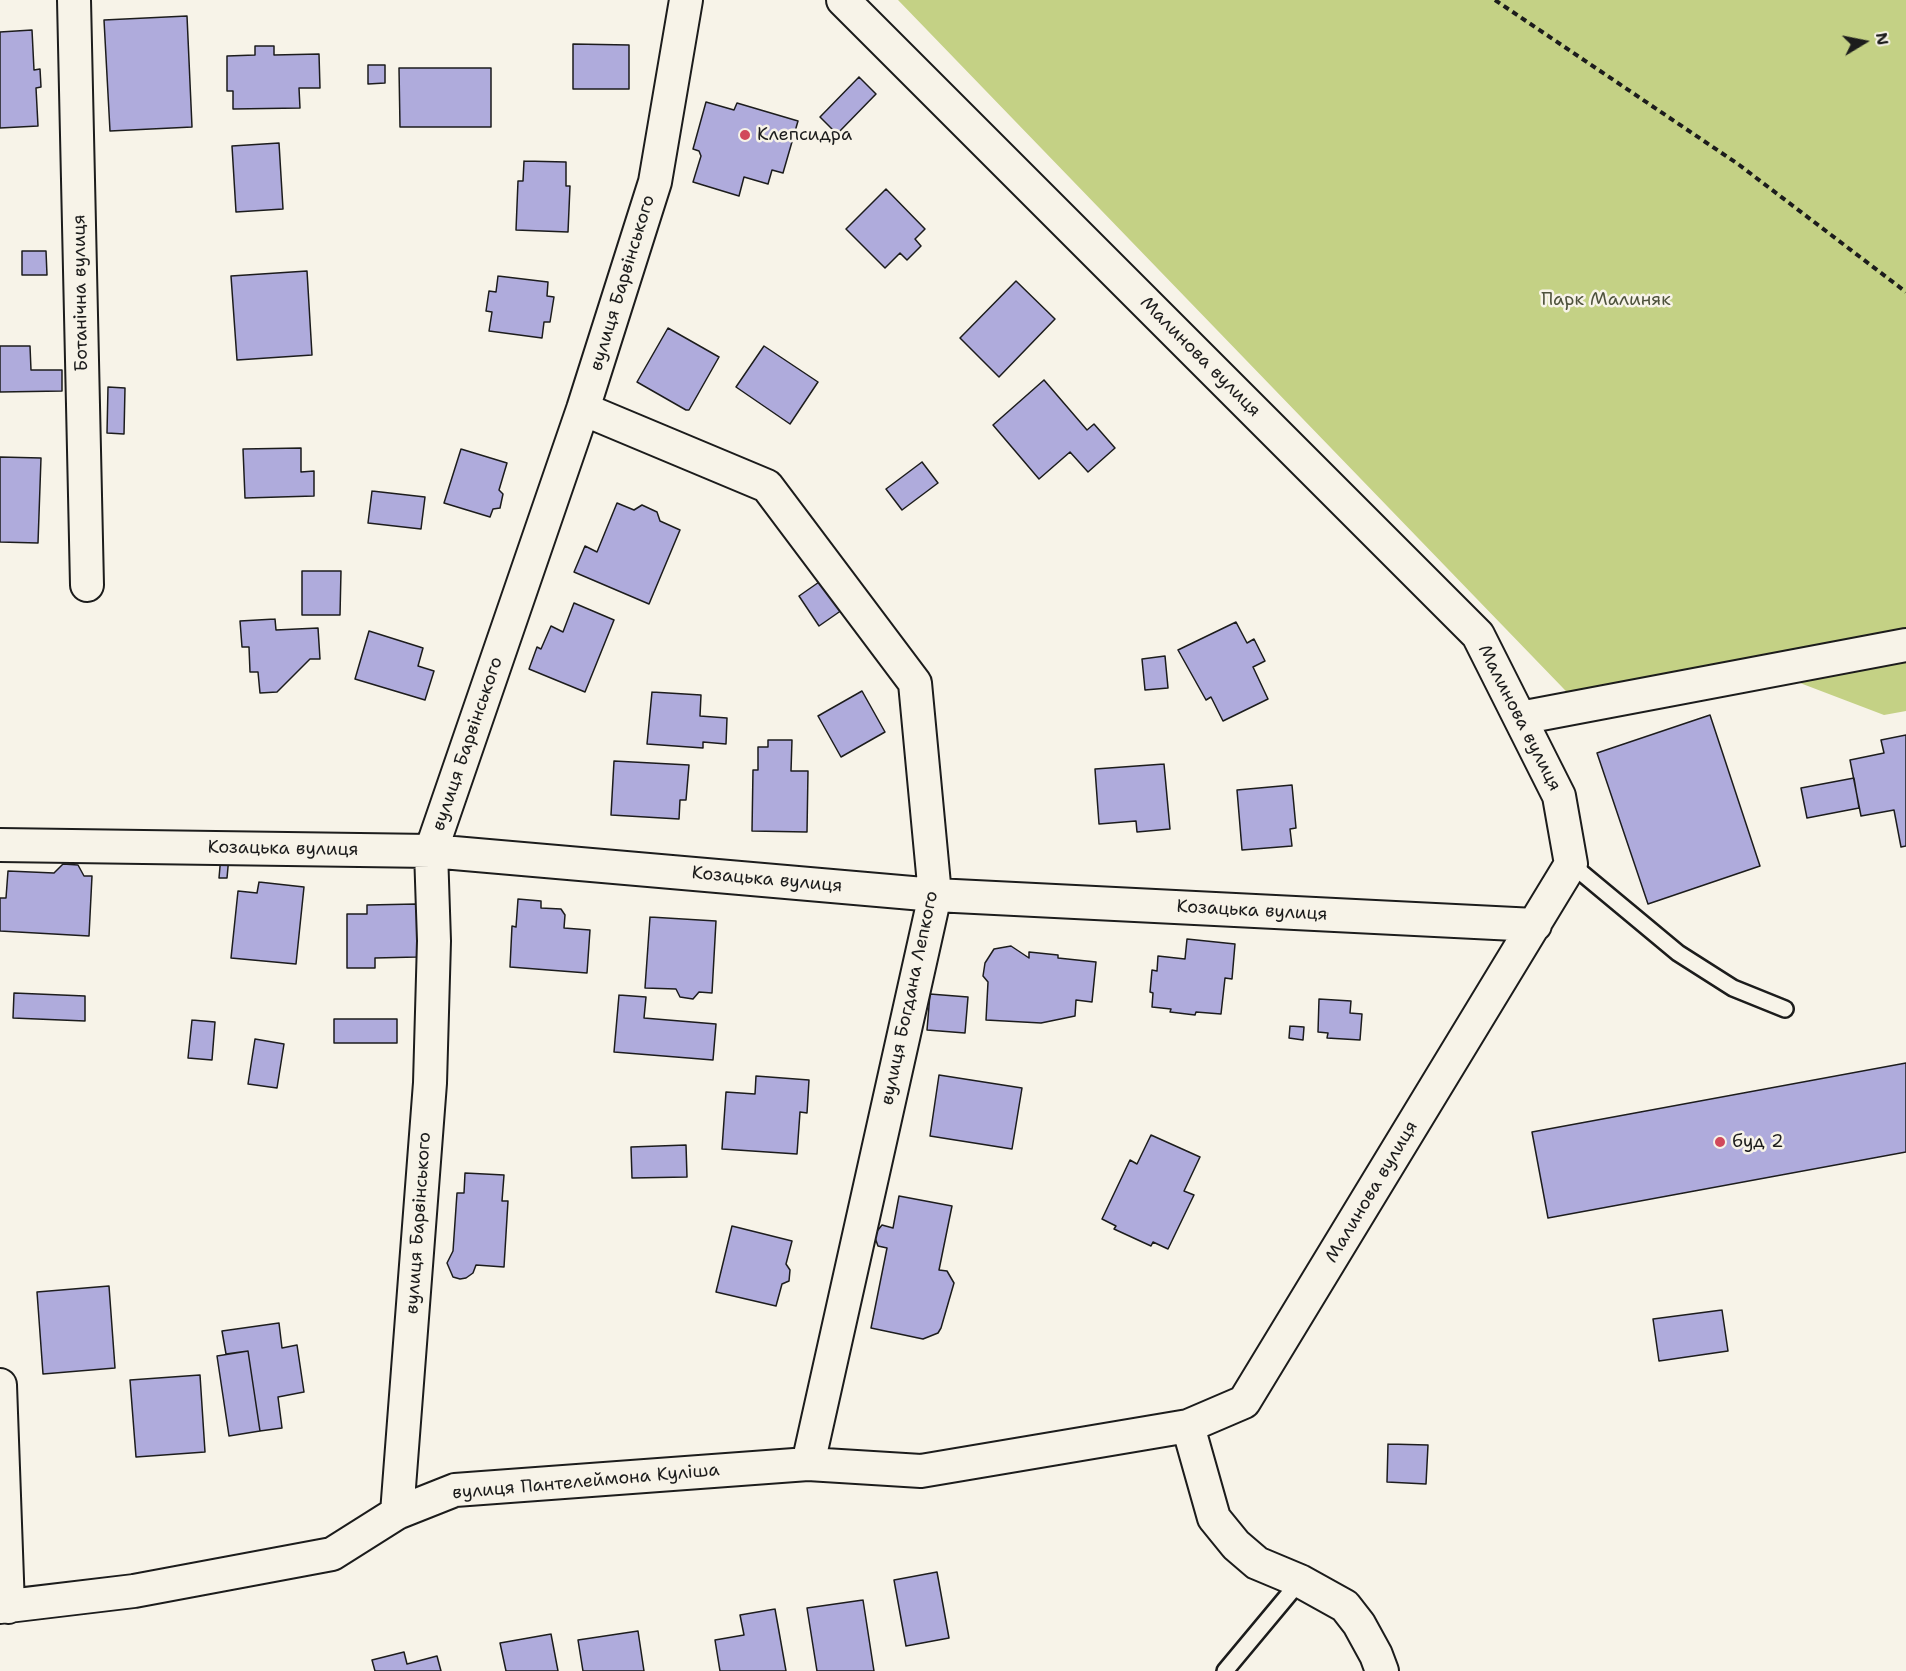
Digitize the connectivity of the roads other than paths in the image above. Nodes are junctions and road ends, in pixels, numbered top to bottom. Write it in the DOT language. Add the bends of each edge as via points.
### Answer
graph roads {
  1 [pos="74,0"];
  2 [pos="686,0"];
  3 [pos="843,0"];
  4 [pos="583,409"];
  5 [pos="87,585"];
  6 [pos="1906,645"];
  7 [pos="1520,718"];
  8 [pos="0,845"];
  9 [pos="431,851"];
  10 [pos="1571,864"];
  11 [pos="934,895"];
  12 [pos="1535,925"];
  13 [pos="1785,1009"];
  14 [pos="0,1385"];
  15 [pos="1188,1426"];
  16 [pos="808,1464"];
  17 [pos="397,1513"];
  18 [pos="1300,1581"];
  19 [pos="4,1607"];
  20 [pos="1225,1671"];
  21 [pos="1382,1671"];
  1 -- 5 [label="street, Ботанічна вулиця"];
  2 -- 4 [label="street, вулиця Барвінського" via="655,182"];
  3 -- 7 [label="street, Малинова вулиця" via="1478,635"];
  4 -- 9 [label="street, вулиця Барвінського"];
  4 -- 11 [label="street, вулиця Богдана Лепкого" via="767,486 915,683"];
  6 -- 7 [label="street"];
  7 -- 10 [label="street, Малинова вулиця" via="1559,796"];
  8 -- 9 [label="street, Козацька вулиця"];
  9 -- 11 [label="street, Козацька вулиця"];
  9 -- 17 [label="street, вулиця Барвінського" via="434,941 430,1083"];
  10 -- 12 [label="street, Малинова вулиця"];
  10 -- 13 [label="lane" via="1678,953 1733,988"];
  11 -- 12 [label="street, Козацька вулиця"];
  11 -- 16 [label="street, вулиця Богдана Лепкого"];
  12 -- 15 [label="street, Малинова вулиця" via="1244,1402"];
  14 -- 19 [label="street"];
  15 -- 16 [label="street, вулиця Пантелеймона Куліша" via="921,1471"];
  15 -- 18 [label="street" via="1214,1518 1257,1563"];
  16 -- 17 [label="street, вулиця Пантелеймона Куліша" via="455,1490"];
  17 -- 19 [label="street, вулиця Пантелеймона Куліша" via="332,1554 134,1591"];
  18 -- 20 [label="lane"];
  18 -- 21 [label="street" via="1344,1606 1365,1634"];
}
